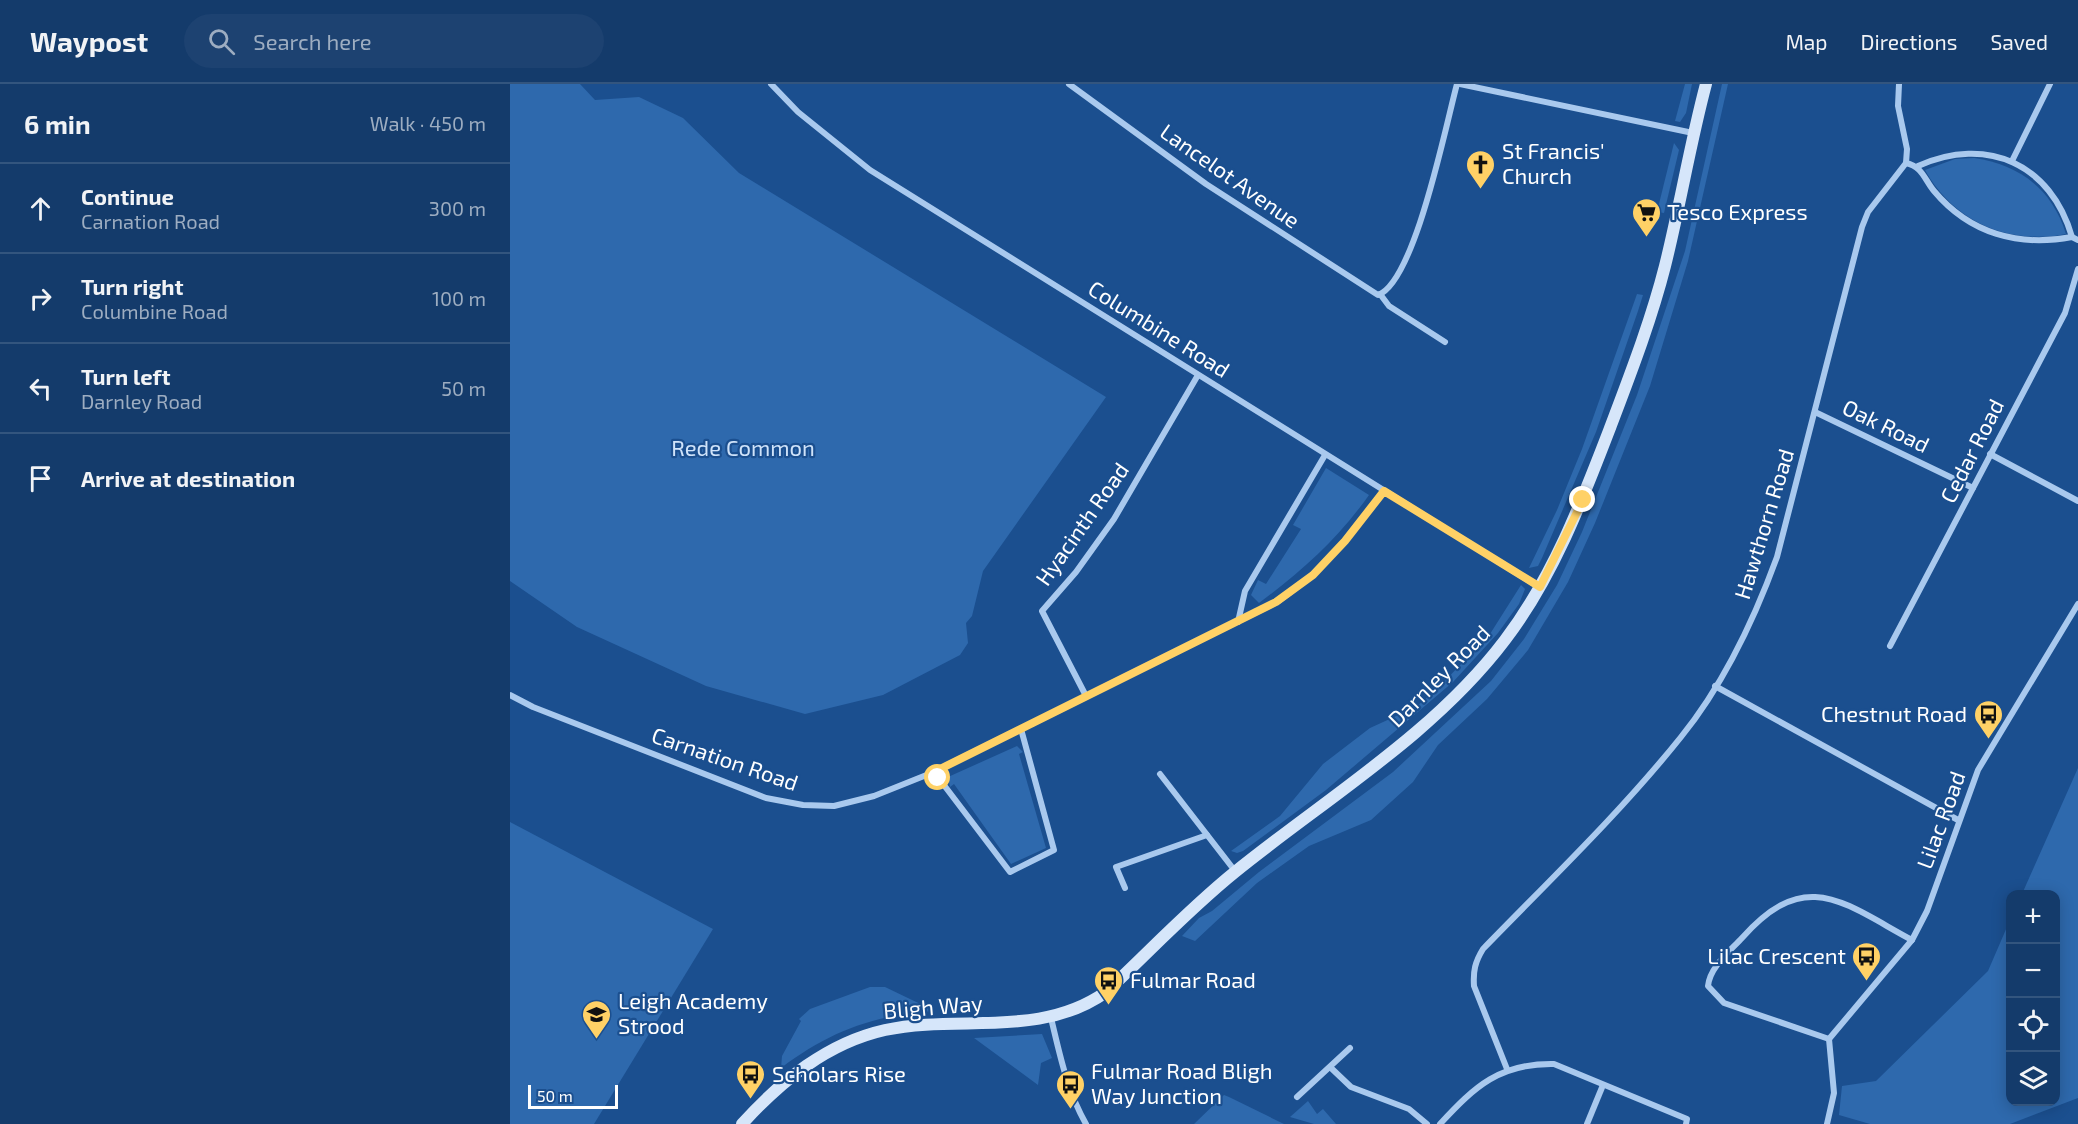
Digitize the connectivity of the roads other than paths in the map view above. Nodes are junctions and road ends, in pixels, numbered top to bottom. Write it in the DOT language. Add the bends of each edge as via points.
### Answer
graph roads {
  1 [pos="771,84"];
  2 [pos="1069,84"];
  3 [pos="1459,84"];
  4 [pos="1706,84"];
  5 [pos="1899,84"];
  6 [pos="2049,84"];
  7 [pos="1693,133"];
  8 [pos="2012,161"];
  9 [pos="1906,163"];
  10 [pos="1918,166"];
  11 [pos="2075,238"];
  12 [pos="2078,269"];
  13 [pos="1377,294"];
  14 [pos="1445,342"];
  15 [pos="1198,375"];
  16 [pos="1815,412"];
  17 [pos="1990,454"];
  18 [pos="1325,455"];
  19 [pos="1973,488"];
  20 [pos="1384,491"];
  21 [pos="2078,501"];
  22 [pos="1540,587"];
  23 [pos="2078,604"];
  24 [pos="1238,622"];
  25 [pos="1890,646"];
  26 [pos="1715,686"];
  27 [pos="510,695"];
  28 [pos="1086,696"];
  29 [pos="1022,729"];
  30 [pos="934,772"];
  31 [pos="1160,774"];
  32 [pos="1958,820"];
  33 [pos="1207,835"];
  34 [pos="1235,872"];
  35 [pos="1125,888"];
  36 [pos="1912,940"];
  37 [pos="1051,1018"];
  38 [pos="1828,1040"];
  39 [pos="1350,1048"];
  40 [pos="1330,1067"];
  41 [pos="1507,1069"];
  42 [pos="1603,1085"];
  43 [pos="1297,1097"];
  44 [pos="742,1124"];
  45 [pos="1086,1124"];
  46 [pos="1427,1124"];
  47 [pos="1440,1124"];
  48 [pos="1587,1124"];
  49 [pos="1686,1124"];
  50 [pos="1827,1124"];
  1 -- 15 [label="street, Columbine Road" via="798,112 870,170"];
  2 -- 13 [label="street, Lancelot Avenue" via="1206,184"];
  3 -- 7 [label="street"];
  3 -- 13 [label="street" via="1416,241 1392,282"];
  4 -- 7 [label="street, Darnley Road"];
  5 -- 9 [label="street"];
  6 -- 8 [label="street"];
  7 -- 22 [label="street, Darnley Road" via="1665,266 1648,324 1583,500"];
  8 -- 10 [label="street" via="1964,153 1935,158"];
  8 -- 11 [label="street" via="2030,171 2051,192"];
  9 -- 10 [label="street"];
  9 -- 16 [label="street, Hawthorn Road" via="1868,212 1862,227"];
  10 -- 11 [label="street" via="1945,204 1982,230 2027,241"];
  12 -- 17 [label="street, Cedar Road" via="2065,313"];
  13 -- 14 [label="street, Lancelot Avenue"];
  15 -- 18 [label="street, Columbine Road"];
  15 -- 28 [label="street, Hyacinth Road" via="1114,519 1042,611"];
  16 -- 19 [label="street, Oak Road"];
  16 -- 26 [label="street, Hawthorn Road" via="1777,557 1759,605"];
  17 -- 19 [label="street, Cedar Road"];
  17 -- 21 [label="street"];
  18 -- 20 [label="street, Columbine Road"];
  18 -- 24 [label="street" via="1245,591"];
  19 -- 25 [label="street, Cedar Road"];
  20 -- 22 [label="street, Columbine Road"];
  20 -- 24 [label="street, Carnation Road" via="1313,575 1276,602"];
  22 -- 34 [label="street, Darnley Road" via="1504,641 1472,678 1406,740"];
  23 -- 32 [label="street, Lilac Road" via="1978,770"];
  24 -- 28 [label="street, Carnation Road"];
  26 -- 32 [label="street"];
  26 -- 41 [label="street, Hawthorn Road" via="1682,735 1477,960 1474,986"];
  27 -- 30 [label="street, Carnation Road" via="766,798 803,805 834,806 874,796"];
  28 -- 29 [label="street, Carnation Road"];
  29 -- 30 [label="street, Carnation Road"];
  29 -- 30 [label="street" via="1054,849 1010,872"];
  31 -- 33 [label="street"];
  32 -- 36 [label="street, Lilac Road" via="1927,911"];
  33 -- 34 [label="street"];
  33 -- 35 [label="street" via="1116,867"];
  34 -- 37 [label="street, Darnley Road" via="1106,992 1083,1008"];
  36 -- 38 [label="street, Lilac Road"];
  36 -- 38 [label="street" via="1833,898 1802,896 1769,913 1709,976 1708,986 1724,1004"];
  37 -- 44 [label="street, Bligh Way" via="916,1026 885,1030 851,1041 796,1072"];
  37 -- 45 [label="street" via="1065,1077"];
  38 -- 50 [label="street" via="1834,1093"];
  39 -- 40 [label="street"];
  40 -- 43 [label="street"];
  40 -- 46 [label="street" via="1351,1088 1408,1108"];
  41 -- 42 [label="street" via="1554,1064"];
  41 -- 47 [label="street" via="1463,1099"];
  42 -- 48 [label="street"];
  42 -- 49 [label="street" via="1688,1119"];
}
